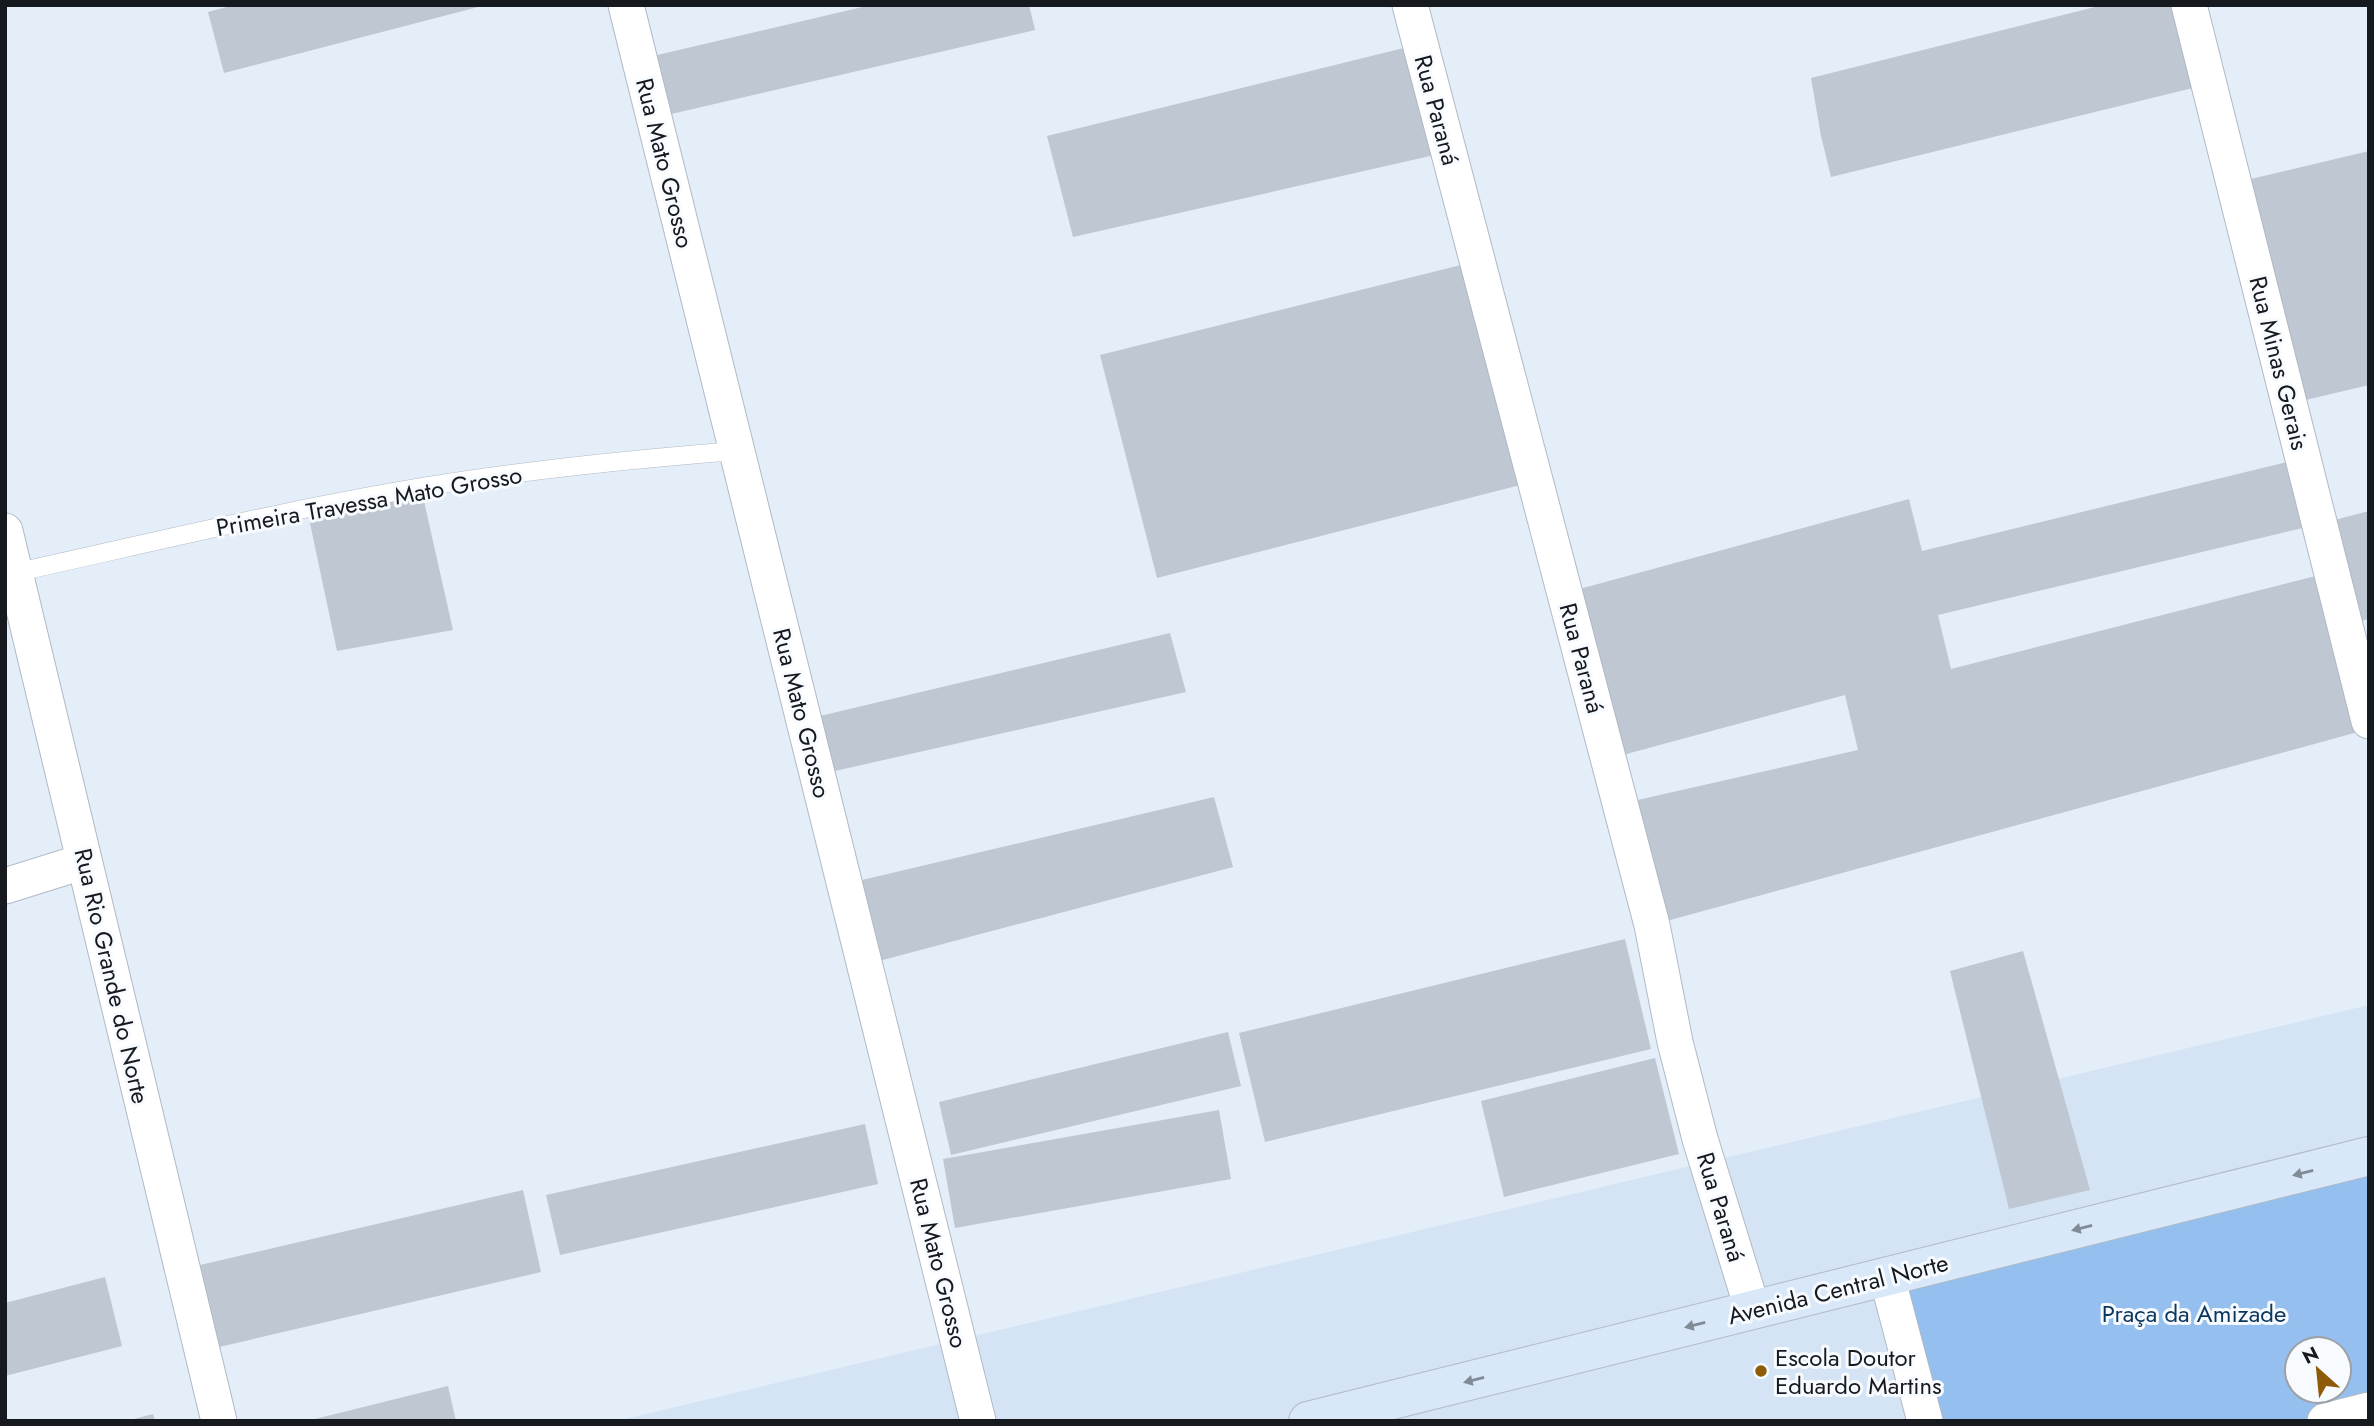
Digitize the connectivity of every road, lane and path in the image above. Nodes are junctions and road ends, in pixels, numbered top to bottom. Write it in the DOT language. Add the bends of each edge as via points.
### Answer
graph roads {
  1 [pos="626,5"];
  2 [pos="1410,5"];
  3 [pos="2189,5"];
  4 [pos="736,451"];
  5 [pos="5,531"];
  6 [pos="9,584"];
  7 [pos="2369,721"];
  8 [pos="69,866"];
  9 [pos="5,886"];
  10 [pos="2369,1156"];
  11 [pos="1887,1277"];
  12 [pos="1754,1311"];
  13 [pos="2369,1410"];
  14 [pos="203,1421"];
  15 [pos="219,1421"];
  16 [pos="978,1421"];
  17 [pos="1308,1421"];
  18 [pos="1926,1421"];
  19 [pos="2325,1421"];
  1 -- 4 [label="street, Rua Mato Grosso"];
  2 -- 12 [label="street, Rua Paraná" via="1652,925 1700,1139"];
  3 -- 7 [label="street, Rua Minas Gerais"];
  4 -- 6 [label="lane, Primeira Travessa Mato Grosso" via="581,464 421,488 307,509"];
  4 -- 16 [label="street, Rua Mato Grosso"];
  5 -- 6 [label="street, Rua Rio Grande do Norte"];
  6 -- 8 [label="street, Rua Rio Grande do Norte"];
  6 -- 15 [label="street, Rua Rio Grande do Norte"];
  8 -- 9 [label="street"];
  8 -- 14 [label="street, Rua Rio Grande do Norte"];
  10 -- 11 [label="main road, Avenida Central Norte, one-way"];
  11 -- 12 [label="main road, Avenida Central Norte"];
  11 -- 18 [label="street"];
  12 -- 17 [label="main road, Avenida Central Norte, one-way"];
  13 -- 19 [label="street"];
}
